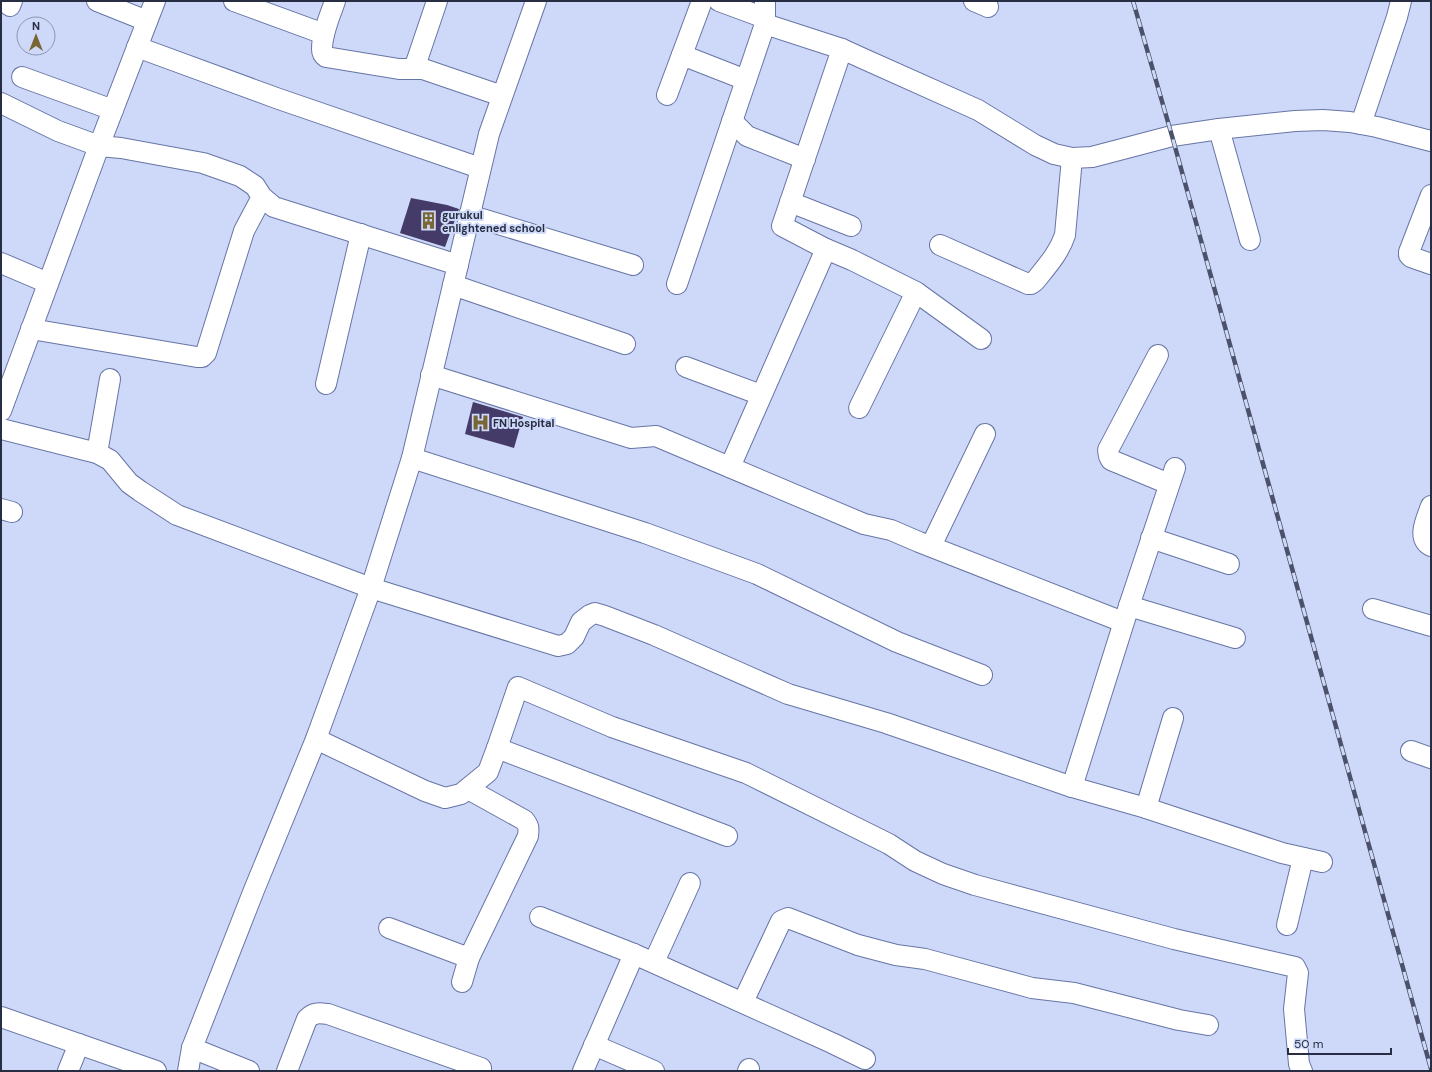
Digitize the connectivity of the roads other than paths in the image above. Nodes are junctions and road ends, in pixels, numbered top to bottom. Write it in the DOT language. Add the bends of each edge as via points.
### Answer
graph roads {
  1 [pos="97,1"];
  2 [pos="155,1"];
  3 [pos="234,1"];
  4 [pos="335,1"];
  5 [pos="436,1"];
  6 [pos="536,1"];
  7 [pos="702,1"];
  8 [pos="719,1"];
  9 [pos="1401,1"];
  10 [pos="765,14"];
  11 [pos="147,21"];
  12 [pos="324,34"];
  13 [pos="137,47"];
  14 [pos="682,55"];
  15 [pos="839,57"];
  16 [pos="414,69"];
  17 [pos="22,77"];
  18 [pos="746,80"];
  19 [pos="667,95"];
  20 [pos="502,96"];
  21 [pos="1,103"];
  22 [pos="113,110"];
  23 [pos="732,121"];
  24 [pos="1361,124"];
  25 [pos="1219,129"];
  26 [pos="1431,141"];
  27 [pos="99,146"];
  28 [pos="1072,158"];
  29 [pos="805,159"];
  30 [pos="480,168"];
  31 [pos="1431,195"];
  32 [pos="262,197"];
  33 [pos="790,202"];
  34 [pos="469,215"];
  35 [pos="851,226"];
  36 [pos="361,234"];
  37 [pos="1250,240"];
  38 [pos="940,246"];
  39 [pos="826,249"];
  40 [pos="1,263"];
  41 [pos="458,264"];
  42 [pos="1431,264"];
  43 [pos="633,265"];
  44 [pos="48,283"];
  45 [pos="677,284"];
  46 [pos="453,285"];
  47 [pos="916,292"];
  48 [pos="31,329"];
  49 [pos="981,339"];
  50 [pos="625,344"];
  51 [pos="1158,355"];
  52 [pos="686,367"];
  53 [pos="431,375"];
  54 [pos="110,379"];
  55 [pos="326,384"];
  56 [pos="762,394"];
  57 [pos="859,408"];
  58 [pos="1,411"];
  59 [pos="1,429"];
  60 [pos="985,434"];
  61 [pos="97,453"];
  62 [pos="412,458"];
  63 [pos="730,467"];
  64 [pos="1431,506"];
  65 [pos="1151,538"];
  66 [pos="931,546"];
  67 [pos="1431,546"];
  68 [pos="1229,564"];
  69 [pos="371,588"];
  70 [pos="1373,609"];
  71 [pos="1126,614"];
  72 [pos="1431,626"];
  73 [pos="1235,638"];
  74 [pos="982,675"];
  75 [pos="1173,718"];
  76 [pos="316,739"];
  77 [pos="498,748"];
  78 [pos="1411,751"];
  79 [pos="1431,758"];
  80 [pos="1072,787"];
  81 [pos="468,789"];
  82 [pos="1146,808"];
  83 [pos="727,836"];
  84 [pos="690,883"];
  85 [pos="540,917"];
  86 [pos="1287,924"];
  87 [pos="389,928"];
  88 [pos="634,954"];
  89 [pos="469,958"];
  90 [pos="654,962"];
  91 [pos="462,982"];
  92 [pos="743,1002"];
  93 [pos="1,1017"];
  94 [pos="1208,1025"];
  95 [pos="79,1044"];
  96 [pos="594,1045"];
  97 [pos="192,1048"];
  98 [pos="865,1059"];
  99 [pos="481,1068"];
  100 [pos="68,1071"];
  101 [pos="156,1071"];
  102 [pos="188,1071"];
  103 [pos="249,1071"];
  104 [pos="287,1071"];
  105 [pos="583,1071"];
  106 [pos="654,1071"];
  107 [pos="1302,1071"];
  1 -- 11 [label="street"];
  2 -- 11 [label="street"];
  3 -- 12 [label="street"];
  4 -- 12 [label="street"];
  5 -- 16 [label="street"];
  6 -- 20 [label="street"];
  7 -- 14 [label="street"];
  8 -- 10 [label="street"];
  9 -- 24 [label="street"];
  10 -- 15 [label="street"];
  10 -- 18 [label="street"];
  11 -- 13 [label="street"];
  12 -- 16 [label="street" via="321,50 326,57 399,69"];
  13 -- 22 [label="street"];
  13 -- 30 [label="street"];
  14 -- 18 [label="street"];
  14 -- 19 [label="street"];
  15 -- 28 [label="street" via="864,59 978,110 1054,154"];
  15 -- 29 [label="street"];
  16 -- 20 [label="street" via="423,69"];
  17 -- 22 [label="street"];
  18 -- 23 [label="street"];
  20 -- 30 [label="street"];
  21 -- 27 [label="street" via="58,131"];
  22 -- 27 [label="street"];
  23 -- 29 [label="street" via="747,136"];
  23 -- 45 [label="street"];
  24 -- 25 [label="street" via="1323,120"];
  24 -- 26 [label="street"];
  25 -- 28 [label="street" via="1172,136 1092,157"];
  25 -- 37 [label="street"];
  27 -- 32 [label="street" via="203,163 240,176 255,186"];
  27 -- 44 [label="street"];
  28 -- 38 [label="street" via="1061,246 1031,284"];
  29 -- 33 [label="street"];
  30 -- 34 [label="street"];
  31 -- 42 [label="street" via="1409,255"];
  32 -- 36 [label="street" via="274,207"];
  32 -- 48 [label="street" via="244,231 206,353 202,357"];
  33 -- 35 [label="street"];
  33 -- 39 [label="street" via="782,226"];
  34 -- 41 [label="street"];
  34 -- 43 [label="street"];
  36 -- 41 [label="street"];
  36 -- 55 [label="street"];
  39 -- 47 [label="street"];
  39 -- 56 [label="street"];
  40 -- 44 [label="street"];
  41 -- 46 [label="street"];
  44 -- 48 [label="street"];
  46 -- 50 [label="street"];
  46 -- 53 [label="street"];
  47 -- 49 [label="street"];
  47 -- 57 [label="street"];
  48 -- 58 [label="street"];
  51 -- 65 [label="street" via="1108,450 1111,460 1172,476"];
  52 -- 56 [label="street"];
  53 -- 62 [label="street"];
  53 -- 63 [label="street" via="631,438 656,436"];
  54 -- 61 [label="street"];
  56 -- 63 [label="street"];
  59 -- 61 [label="street"];
  60 -- 66 [label="street"];
  61 -- 69 [label="street" via="110,460 140,491 177,515"];
  62 -- 69 [label="street"];
  62 -- 74 [label="street" via="645,533 757,574 897,642"];
  63 -- 66 [label="street" via="864,524 891,530"];
  64 -- 67 [label="street" via="1423,531 1427,544"];
  65 -- 68 [label="street"];
  65 -- 71 [label="street"];
  66 -- 71 [label="street"];
  69 -- 76 [label="street"];
  69 -- 80 [label="street" via="558,646 567,644 574,637 581,622 595,613 654,635 788,694 886,723"];
  70 -- 72 [label="street"];
  71 -- 73 [label="street"];
  71 -- 80 [label="street"];
  75 -- 82 [label="street"];
  76 -- 81 [label="street" via="445,798 461,794"];
  76 -- 97 [label="street"];
  77 -- 81 [label="street" via="488,772"];
  77 -- 83 [label="street"];
  77 -- 107 [label="street" via="518,687 612,727 746,773 889,844 914,861 943,874 1167,937 1295,967 1298,973 1294,1009 1299,1064"];
  78 -- 79 [label="street"];
  80 -- 82 [label="street"];
  81 -- 89 [label="street" via="524,820 529,828 528,836"];
  82 -- 86 [label="street" via="1312,860"];
  84 -- 90 [label="street"];
  85 -- 88 [label="street"];
  87 -- 89 [label="street"];
  88 -- 90 [label="street"];
  88 -- 96 [label="street"];
  89 -- 91 [label="street"];
  90 -- 92 [label="street"];
  92 -- 94 [label="street" via="781,921 788,918 858,945 896,955 925,959 1032,988 1074,993"];
  92 -- 98 [label="street"];
  93 -- 95 [label="street"];
  95 -- 100 [label="street"];
  95 -- 101 [label="street"];
  96 -- 105 [label="street"];
  96 -- 106 [label="street"];
  97 -- 102 [label="street"];
  97 -- 103 [label="street"];
  99 -- 104 [label="street" via="319,1013 312,1014 307,1019"];
}
